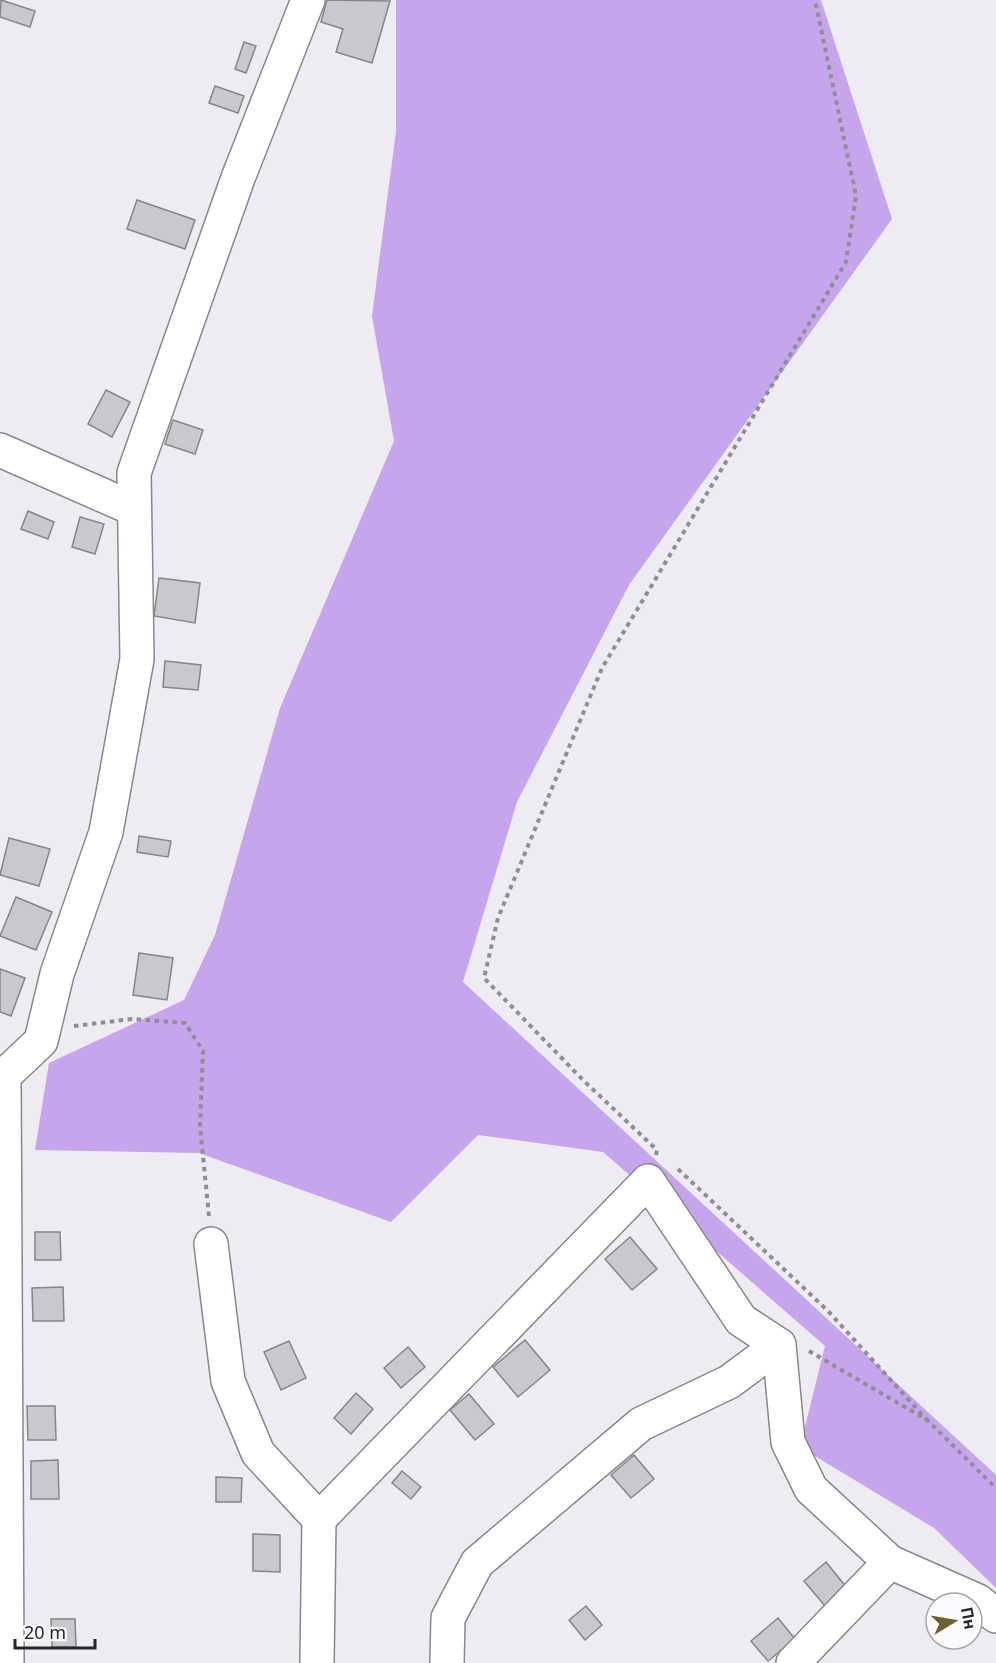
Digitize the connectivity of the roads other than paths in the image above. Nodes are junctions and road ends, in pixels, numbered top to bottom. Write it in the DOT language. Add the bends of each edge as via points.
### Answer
graph roads {
  1 [pos="308,0"];
  2 [pos="0,450"];
  3 [pos="134,509"];
  4 [pos="211,1244"];
  5 [pos="779,1345"];
  6 [pos="318,1519"];
  7 [pos="890,1562"];
  8 [pos="996,1616"];
  9 [pos="7,1663"];
  10 [pos="317,1663"];
  11 [pos="447,1663"];
  12 [pos="793,1663"];
  1 -- 3 [label="street" via="238,178 134,473"];
  2 -- 3 [label="street"];
  3 -- 9 [label="street" via="137,659 106,832 57,974 41,1041 4,1076"];
  4 -- 6 [label="street" via="228,1380 258,1453"];
  5 -- 6 [label="street" via="741,1320 663,1169"];
  5 -- 7 [label="street" via="788,1442 811,1489"];
  5 -- 11 [label="street" via="729,1382 641,1424 477,1563 447,1617"];
  6 -- 10 [label="street"];
  7 -- 8 [label="street" via="978,1601"];
  7 -- 12 [label="street"];
}
